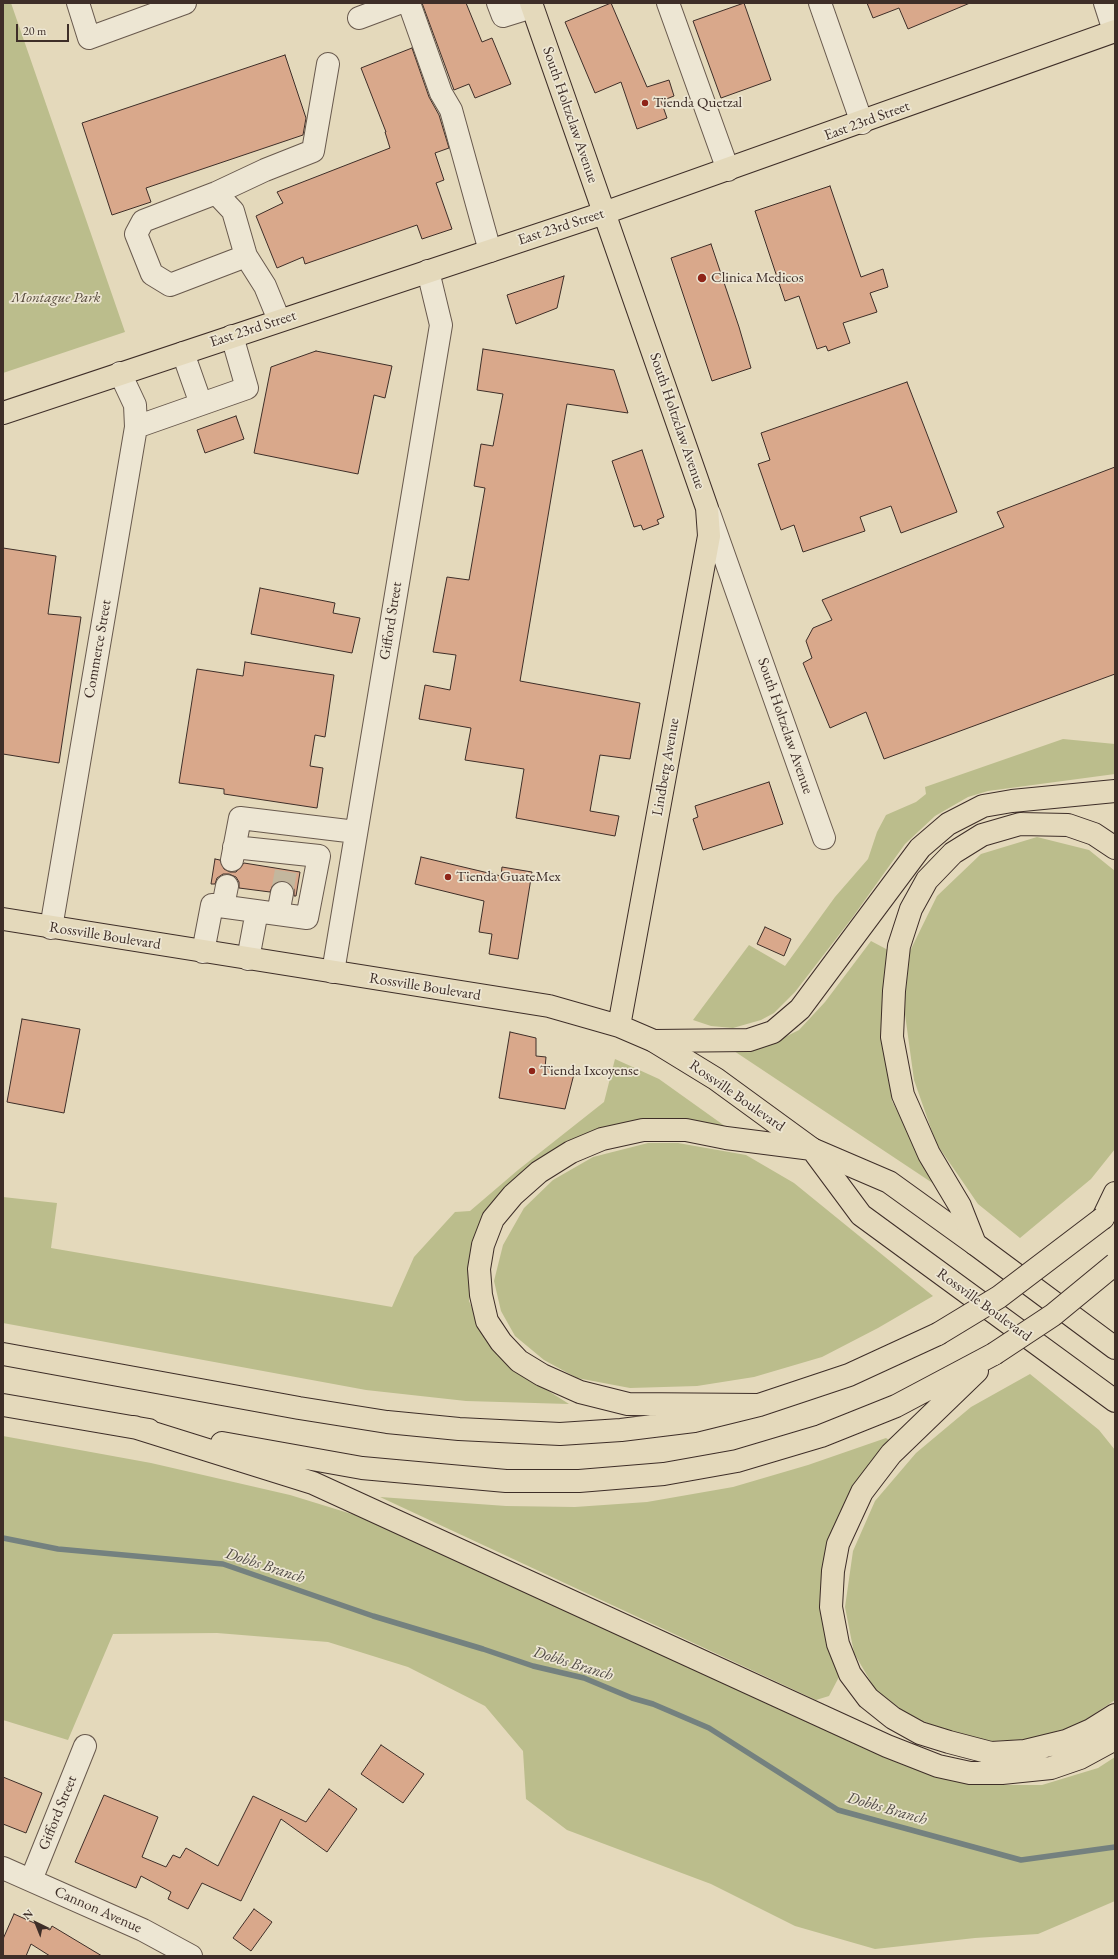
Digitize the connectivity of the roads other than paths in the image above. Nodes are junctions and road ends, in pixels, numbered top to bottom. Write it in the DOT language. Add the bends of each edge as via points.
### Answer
graph roads {
  1 [pos="78,3"];
  2 [pos="185,3"];
  3 [pos="399,3"];
  4 [pos="409,3"];
  5 [pos="498,3"];
  6 [pos="668,3"];
  7 [pos="820,3"];
  8 [pos="1104,3"];
  9 [pos="532,5"];
  10 [pos="148,9"];
  11 [pos="359,18"];
  12 [pos="1115,31"];
  13 [pos="328,64"];
  14 [pos="862,123"];
  15 [pos="728,170"];
  16 [pos="216,193"];
  17 [pos="604,213"];
  18 [pos="490,251"];
  19 [pos="246,256"];
  20 [pos="428,271"];
  21 [pos="279,320"];
  22 [pos="232,336"];
  23 [pos="183,353"];
  24 [pos="120,373"];
  25 [pos="201,404"];
  26 [pos="3,413"];
  27 [pos="136,427"];
  28 [pos="707,508"];
  29 [pos="1115,791"];
  30 [pos="268,821"];
  31 [pos="299,825"];
  32 [pos="330,828"];
  33 [pos="356,832"];
  34 [pos="824,838"];
  35 [pos="1115,848"];
  36 [pos="264,850"];
  37 [pos="322,857"];
  38 [pos="290,858"];
  39 [pos="352,860"];
  40 [pos="310,906"];
  41 [pos="257,911"];
  42 [pos="343,911"];
  43 [pos="3,919"];
  44 [pos="51,928"];
  45 [pos="202,952"];
  46 [pos="248,958"];
  47 [pos="333,972"];
  48 [pos="619,1026"];
  49 [pos="654,1041"];
  50 [pos="812,1149"];
  51 [pos="1115,1193"];
  52 [pos="1109,1212"];
  53 [pos="975,1244"];
  54 [pos="1115,1264"];
  55 [pos="1115,1348"];
  56 [pos="3,1354"];
  57 [pos="994,1354"];
  58 [pos="1109,1397"];
  59 [pos="3,1405"];
  60 [pos="759,1405"];
  61 [pos="1115,1412"];
  62 [pos="134,1427"];
  63 [pos="1115,1715"];
  64 [pos="1115,1738"];
  65 [pos="85,1746"];
  66 [pos="3,1868"];
  67 [pos="31,1880"];
  68 [pos="191,1956"];
  1 -- 10 [label="street" via="89,38"];
  2 -- 10 [label="street"];
  3 -- 11 [label="street"];
  4 -- 18 [label="street" via="442,93 451,110"];
  5 -- 9 [label="street" via="503,16"];
  6 -- 15 [label="street"];
  7 -- 14 [label="street"];
  8 -- 12 [label="street"];
  9 -- 17 [label="main road, South Holtzclaw Avenue"];
  12 -- 14 [label="main road, East 23rd Street"];
  13 -- 16 [label="street" via="313,151"];
  14 -- 15 [label="main road, East 23rd Street"];
  15 -- 17 [label="main road, East 23rd Street"];
  16 -- 19 [label="street" via="233,211"];
  16 -- 19 [label="street" via="143,221 136,234 152,274 170,285"];
  17 -- 18 [label="main road, East 23rd Street"];
  17 -- 28 [label="main road, South Holtzclaw Avenue"];
  18 -- 20 [label="main road, East 23rd Street"];
  19 -- 21 [label="street" via="265,286"];
  20 -- 21 [label="main road, East 23rd Street"];
  20 -- 33 [label="street, Gifford Street" via="441,325"];
  21 -- 22 [label="main road, East 23rd Street"];
  22 -- 23 [label="main road, East 23rd Street"];
  22 -- 25 [label="street" via="247,388"];
  23 -- 24 [label="main road, East 23rd Street"];
  23 -- 25 [label="street"];
  24 -- 26 [label="main road, East 23rd Street"];
  24 -- 27 [label="street, Commerce Street" via="135,405"];
  25 -- 27 [label="street"];
  27 -- 44 [label="street, Commerce Street"];
  28 -- 34 [label="street, South Holtzclaw Avenue"];
  28 -- 48 [label="main road, Lindberg Avenue" via="709,536"];
  29 -- 49 [label="main road" via="984,806 948,824 920,848 800,1009 773,1032 749,1040"];
  30 -- 31 [label="street"];
  30 -- 36 [label="street"];
  30 -- 36 [label="street" via="240,818 233,854"];
  31 -- 32 [label="street"];
  31 -- 38 [label="street"];
  32 -- 33 [label="street"];
  32 -- 37 [label="street"];
  33 -- 39 [label="street, Gifford Street"];
  35 -- 53 [label="main road" via="1094,834 1068,825 1020,824 1003,828 982,835 953,853 927,880 911,909 899,946 892,1037 904,1095 929,1154 960,1206"];
  36 -- 38 [label="street"];
  37 -- 38 [label="street"];
  37 -- 39 [label="street"];
  37 -- 40 [label="street"];
  39 -- 42 [label="street, Gifford Street"];
  40 -- 41 [label="street" via="307,918 280,904"];
  40 -- 42 [label="street"];
  41 -- 45 [label="street" via="225,896 212,905"];
  41 -- 46 [label="street"];
  42 -- 47 [label="street, Gifford Street"];
  43 -- 44 [label="main road, Rossville Boulevard"];
  44 -- 45 [label="main road, Rossville Boulevard"];
  45 -- 46 [label="main road, Rossville Boulevard"];
  46 -- 47 [label="main road, Rossville Boulevard"];
  47 -- 48 [label="main road, Rossville Boulevard" via="548,1006"];
  48 -- 49 [label="main road, Rossville Boulevard"];
  49 -- 50 [label="main road, Rossville Boulevard" via="716,1079"];
  50 -- 53 [label="main road, Rossville Boulevard" via="890,1182"];
  50 -- 58 [label="main road, Rossville Boulevard" via="861,1215"];
  50 -- 60 [label="main road" via="686,1130 643,1130 602,1139 571,1152 539,1172 513,1195 493,1219 483,1245 479,1269 481,1295 488,1321 501,1342 519,1361 542,1375 580,1392 628,1404"];
  51 -- 52 [label="main road"];
  52 -- 60 [label="main road, bridge" via="999,1297 938,1334 849,1374"];
  53 -- 55 [label="main road, Rossville Boulevard"];
  54 -- 57 [label="main road, bridge" via="1053,1315"];
  56 -- 60 [label="main road" via="299,1408 387,1422 459,1429 560,1434 621,1430 694,1421"];
  57 -- 62 [label="main road" via="896,1406 822,1436 737,1461 656,1475 579,1481 498,1481 362,1468"];
  57 -- 63 [label="main road" via="891,1454 862,1492 838,1544 833,1571 831,1606 838,1644 850,1674 868,1698 893,1718 920,1733 956,1744 991,1752 1025,1751 1091,1730"];
  58 -- 61 [label="main road"];
  59 -- 62 [label="main road"];
  62 -- 64 [label="main road" via="313,1483 880,1743 938,1766 970,1773 1051,1768 1080,1758"];
  65 -- 67 [label="street, Gifford Street"];
  66 -- 67 [label="street, Cannon Avenue"];
  67 -- 68 [label="street, Cannon Avenue" via="142,1930"];
}
